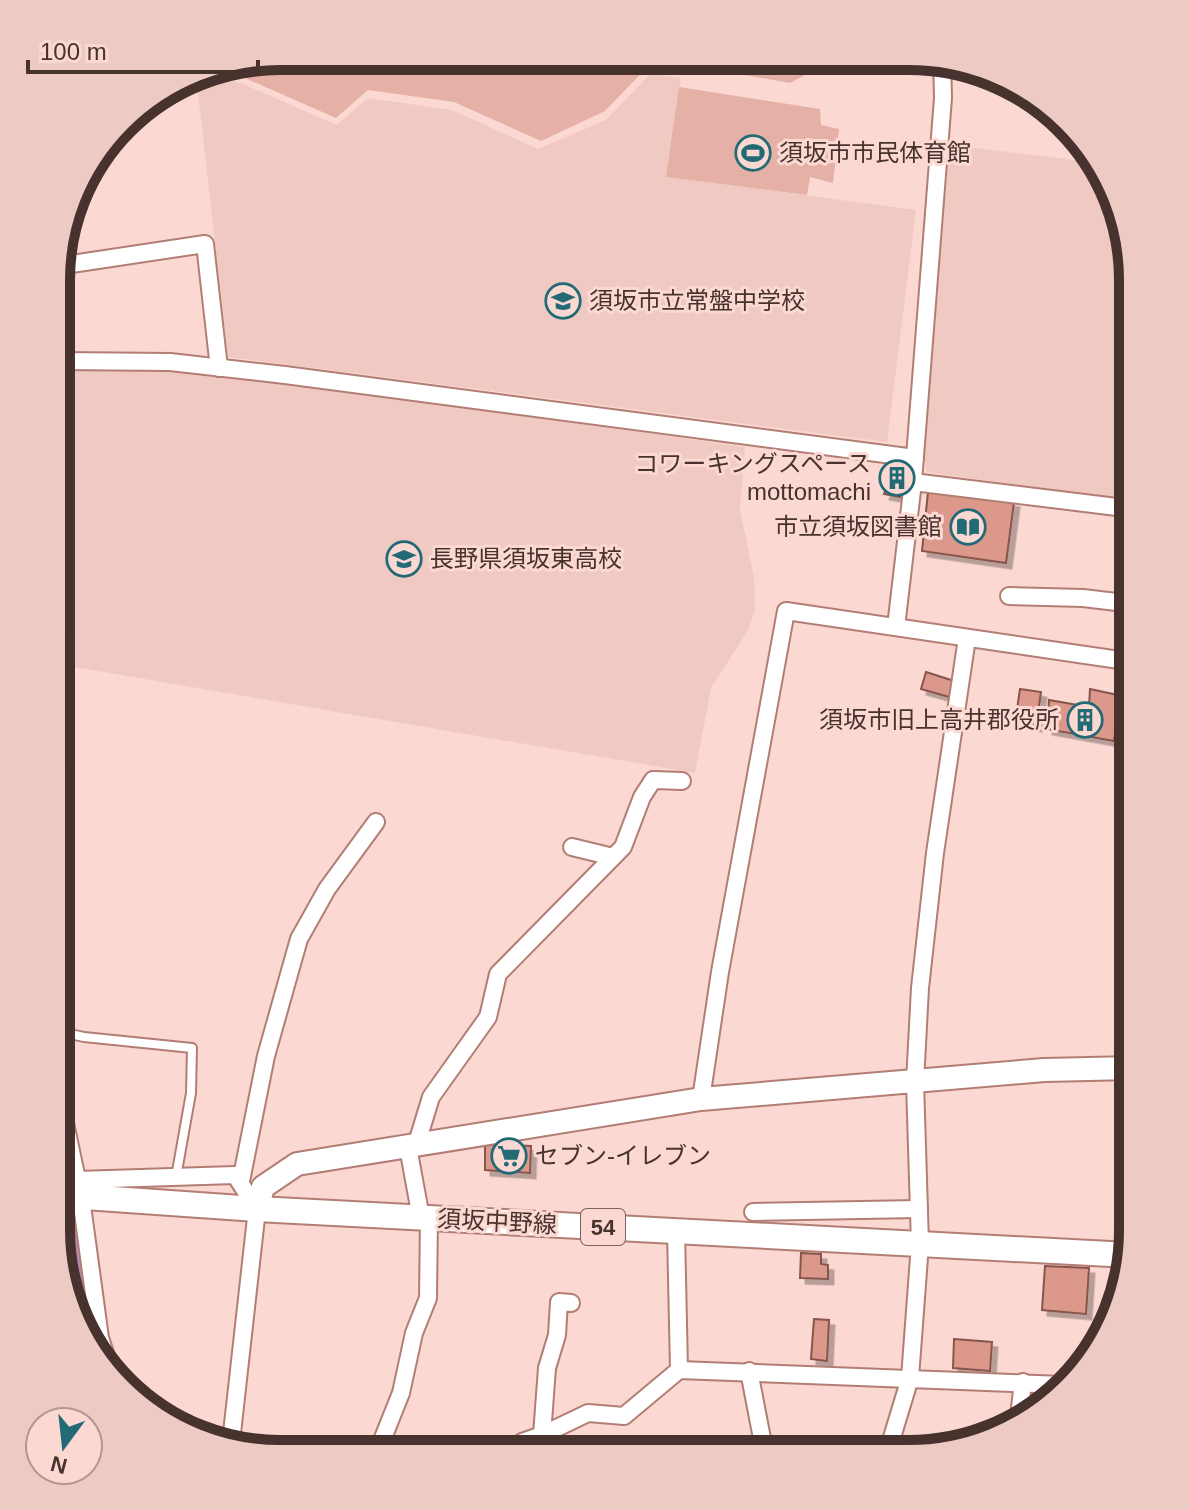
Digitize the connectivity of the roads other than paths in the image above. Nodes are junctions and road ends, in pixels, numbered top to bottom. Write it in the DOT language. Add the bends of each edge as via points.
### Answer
graph roads {
  1 [pos="942,73"];
  2 [pos="71,264"];
  3 [pos="70,361"];
  4 [pos="219,368"];
  5 [pos="915,458"];
  6 [pos="913,482"];
  7 [pos="1119,507"];
  8 [pos="1009,596"];
  9 [pos="1119,602"];
  10 [pos="896,627"];
  11 [pos="967,638"];
  12 [pos="1119,660"];
  13 [pos="682,781"];
  14 [pos="376,822"];
  15 [pos="572,847"];
  16 [pos="613,857"];
  17 [pos="70,1034"];
  18 [pos="1119,1068"];
  19 [pos="915,1082"];
  20 [pos="701,1099"];
  21 [pos="412,1146"];
  22 [pos="176,1177"];
  23 [pos="241,1181"];
  24 [pos="70,1193"];
  25 [pos="70,1193"];
  26 [pos="70,1198"];
  27 [pos="172,1204"];
  28 [pos="257,1209"];
  29 [pos="919,1209"];
  30 [pos="753,1212"];
  31 [pos="425,1218"];
  32 [pos="676,1231"];
  33 [pos="920,1244"];
  34 [pos="1117,1254"];
  35 [pos="571,1303"];
  36 [pos="100,1338"];
  37 [pos="679,1370"];
  38 [pos="749,1371"];
  39 [pos="910,1378"];
  40 [pos="1023,1382"];
  41 [pos="1052,1384"];
  42 [pos="1020,1409"];
  43 [pos="232,1434"];
  44 [pos="542,1435"];
  45 [pos="382,1440"];
  46 [pos="528,1440"];
  47 [pos="541,1440"];
  48 [pos="762,1440"];
  49 [pos="891,1440"];
  1 -- 5 [label="street"];
  2 -- 4 [label="street" via="205,244"];
  3 -- 4 [label="street"];
  4 -- 5 [label="street"];
  5 -- 6 [label="street"];
  6 -- 7 [label="street"];
  6 -- 10 [label="street"];
  8 -- 9 [label="street"];
  10 -- 11 [label="street"];
  10 -- 20 [label="street" via="786,611"];
  11 -- 12 [label="street"];
  11 -- 19 [label="street" via="935,853"];
  13 -- 16 [label="street" via="653,780 623,847"];
  14 -- 23 [label="street" via="327,889 299,939 266,1056"];
  15 -- 16 [label="street"];
  16 -- 21 [label="street" via="498,974 488,1017 431,1097"];
  17 -- 22 [label="lane" via="192,1048 191,1093"];
  18 -- 19 [label="street"];
  19 -- 20 [label="street"];
  19 -- 29 [label="street"];
  20 -- 21 [label="street"];
  21 -- 28 [label="street" via="297,1164 263,1187"];
  21 -- 31 [label="street"];
  22 -- 23 [label="street" via="235,1175"];
  22 -- 24 [label="street"];
  22 -- 27 [label="street"];
  23 -- 28 [label="street"];
  25 -- 27 [label="main road, 須坂中野線 / 54"];
  26 -- 36 [label="street"];
  27 -- 28 [label="main road, 須坂中野線 / 54"];
  28 -- 31 [label="main road, 須坂中野線 / 54"];
  28 -- 43 [label="street"];
  29 -- 30 [label="street"];
  29 -- 33 [label="street"];
  31 -- 32 [label="main road, 須坂中野線 / 54"];
  31 -- 45 [label="street" via="428,1298"];
  32 -- 33 [label="main road, 須坂中野線 / 54"];
  32 -- 37 [label="street"];
  33 -- 34 [label="main road, 須坂中野線 / 54"];
  33 -- 39 [label="street"];
  35 -- 44 [label="street" via="559,1302"];
  37 -- 38 [label="street"];
  37 -- 44 [label="street" via="624,1416 588,1413"];
  38 -- 39 [label="street"];
  38 -- 48 [label="street"];
  39 -- 40 [label="street"];
  39 -- 49 [label="street"];
  40 -- 41 [label="street"];
  40 -- 42 [label="street"];
  44 -- 46 [label="street"];
  44 -- 47 [label="street"];
}
